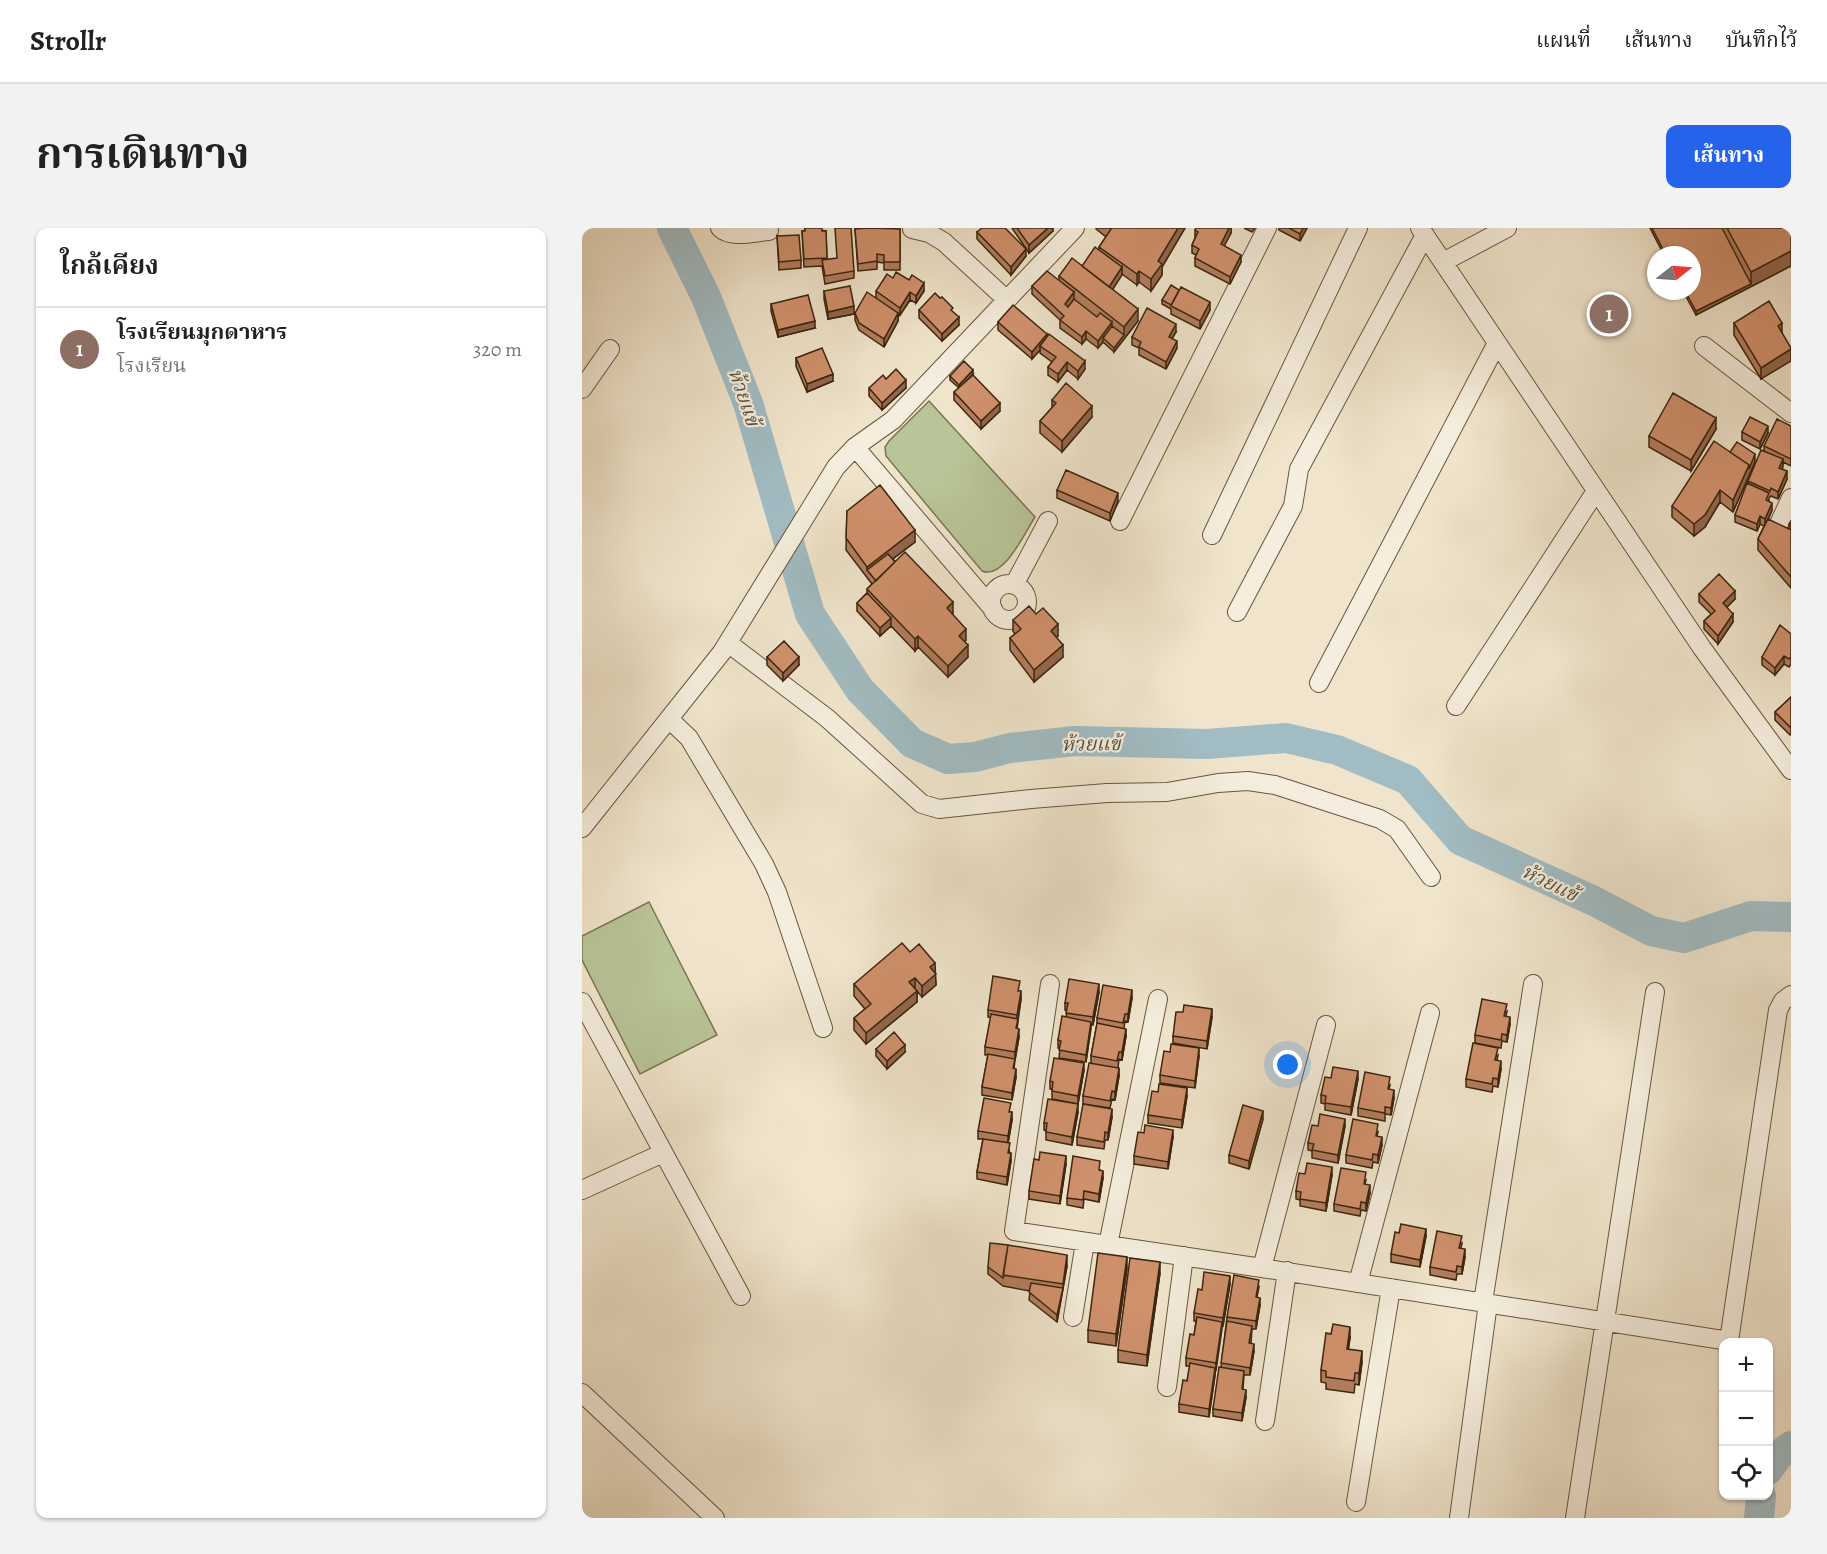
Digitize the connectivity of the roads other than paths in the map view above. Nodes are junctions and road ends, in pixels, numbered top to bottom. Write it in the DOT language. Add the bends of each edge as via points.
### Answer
graph roads {
  1 [pos="720,228"];
  2 [pos="1075,228"];
  3 [pos="1267,228"];
  4 [pos="1358,228"];
  5 [pos="1505,228"];
  6 [pos="912,229"];
  7 [pos="769,231"];
  8 [pos="1423,231"];
  9 [pos="1443,262"];
  10 [pos="1007,300"];
  11 [pos="1497,344"];
  12 [pos="1704,346"];
  13 [pos="610,349"];
  14 [pos="582,389"];
  15 [pos="1791,413"];
  16 [pos="855,447"];
  17 [pos="1596,491"];
  18 [pos="1791,498"];
  19 [pos="1120,520"];
  20 [pos="1048,521"];
  21 [pos="1777,528"];
  22 [pos="1212,535"];
  23 [pos="971,583"];
  24 [pos="1008,585"];
  25 [pos="993,609"];
  26 [pos="1237,612"];
  27 [pos="728,643"];
  28 [pos="1318,683"];
  29 [pos="1456,706"];
  30 [pos="669,719"];
  31 [pos="1791,770"];
  32 [pos="582,828"];
  33 [pos="1431,877"];
  34 [pos="1050,984"];
  35 [pos="1533,984"];
  36 [pos="1655,992"];
  37 [pos="1791,995"];
  38 [pos="1158,999"];
  39 [pos="582,1002"];
  40 [pos="1430,1013"];
  41 [pos="1326,1025"];
  42 [pos="823,1028"];
  43 [pos="663,1153"];
  44 [pos="582,1190"];
  45 [pos="1085,1242"];
  46 [pos="1108,1245"];
  47 [pos="1184,1256"];
  48 [pos="1262,1268"];
  49 [pos="1287,1272"];
  50 [pos="1358,1283"];
  51 [pos="1391,1288"];
  52 [pos="741,1296"];
  53 [pos="1486,1303"];
  54 [pos="1073,1317"];
  55 [pos="1604,1321"];
  56 [pos="1167,1388"];
  57 [pos="582,1393"];
  58 [pos="1265,1421"];
  59 [pos="1356,1502"];
  60 [pos="715,1518"];
  61 [pos="1459,1518"];
  62 [pos="1575,1518"];
  1 -- 7 [label="street" via="730,234"];
  2 -- 10 [label="street"];
  3 -- 19 [label="street"];
  4 -- 22 [label="street"];
  5 -- 9 [label="street"];
  6 -- 10 [label="street" via="944,242"];
  8 -- 9 [label="street"];
  8 -- 26 [label="street" via="1299,469 1293,506"];
  9 -- 11 [label="street"];
  10 -- 16 [label="street" via="893,420"];
  11 -- 17 [label="street"];
  11 -- 28 [label="street"];
  12 -- 15 [label="street"];
  13 -- 14 [label="street"];
  16 -- 23 [label="street"];
  16 -- 27 [label="street" via="836,467"];
  17 -- 29 [label="street"];
  17 -- 31 [label="street" via="1702,648"];
  18 -- 21 [label="street"];
  20 -- 24 [label="street"];
  23 -- 24 [label="street"];
  23 -- 25 [label="street"];
  24 -- 25 [label="street" via="994,592"];
  24 -- 25 [label="street" via="1019,587 1026,596 1023,614 1006,620"];
  27 -- 30 [label="street"];
  27 -- 33 [label="street" via="827,718 922,804 939,809 1107,793 1167,792 1248,781 1275,785 1380,819 1397,829"];
  30 -- 32 [label="street"];
  30 -- 42 [label="street" via="689,738 764,864"];
  34 -- 45 [label="street" via="1014,1232"];
  35 -- 53 [label="street"];
  36 -- 55 [label="street"];
  37 -- 55 [label="street" via="1778,1010 1729,1341"];
  38 -- 46 [label="street"];
  39 -- 43 [label="street"];
  40 -- 50 [label="street"];
  41 -- 48 [label="street"];
  43 -- 44 [label="street"];
  43 -- 52 [label="street"];
  45 -- 46 [label="street"];
  45 -- 54 [label="street"];
  46 -- 47 [label="street"];
  47 -- 48 [label="street"];
  47 -- 56 [label="street"];
  48 -- 49 [label="street"];
  49 -- 50 [label="street"];
  49 -- 58 [label="street"];
  50 -- 51 [label="street"];
  51 -- 53 [label="street"];
  51 -- 59 [label="street"];
  53 -- 55 [label="street"];
  53 -- 61 [label="street"];
  55 -- 62 [label="street"];
  57 -- 60 [label="street"];
}
